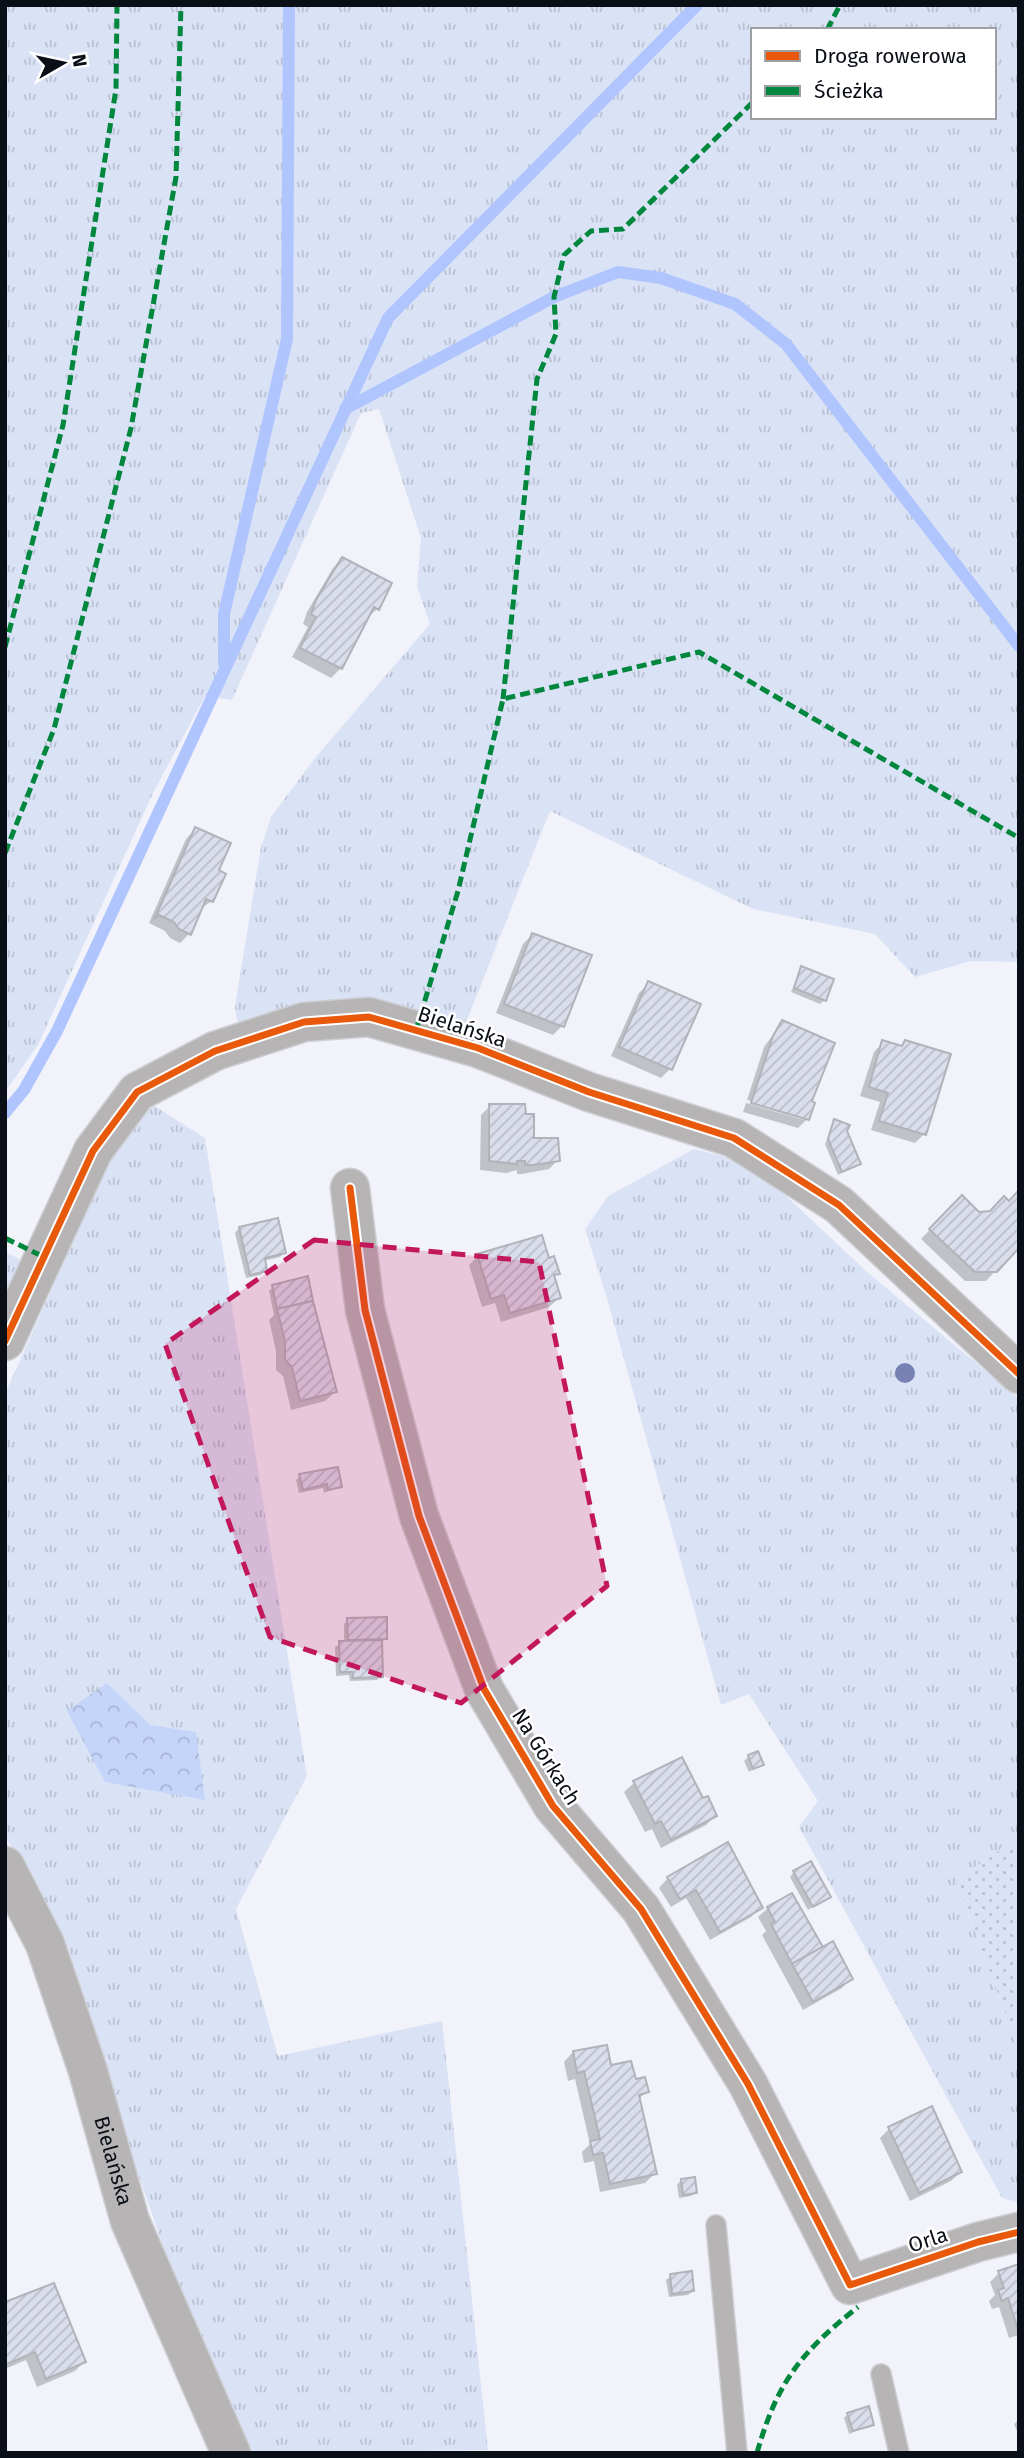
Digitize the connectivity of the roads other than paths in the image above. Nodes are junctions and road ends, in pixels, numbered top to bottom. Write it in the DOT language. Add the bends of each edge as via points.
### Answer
graph roads {
  1 [pos="350,1188"];
  2 [pos="5,1342"];
  3 [pos="1019,1374"];
  4 [pos="5,1866"];
  5 [pos="716,2225"];
  6 [pos="1019,2232"];
  7 [pos="850,2285"];
  8 [pos="881,2374"];
  9 [pos="231,2453"];
  10 [pos="737,2453"];
  11 [pos="897,2453"];
  1 -- 7 [label="street, Na Górkach" via="365,1310 419,1516 484,1689 553,1806 641,1909 748,2084"];
  2 -- 3 [label="street, Bielańska" via="93,1151 137,1092 215,1051 304,1022 369,1017 478,1048 589,1092 734,1138 839,1205"];
  4 -- 9 [label="street, Bielańska" via="45,1944 88,2071 130,2221"];
  5 -- 10 [label="lane"];
  6 -- 7 [label="street, Orla"];
  8 -- 11 [label="lane"];
}
